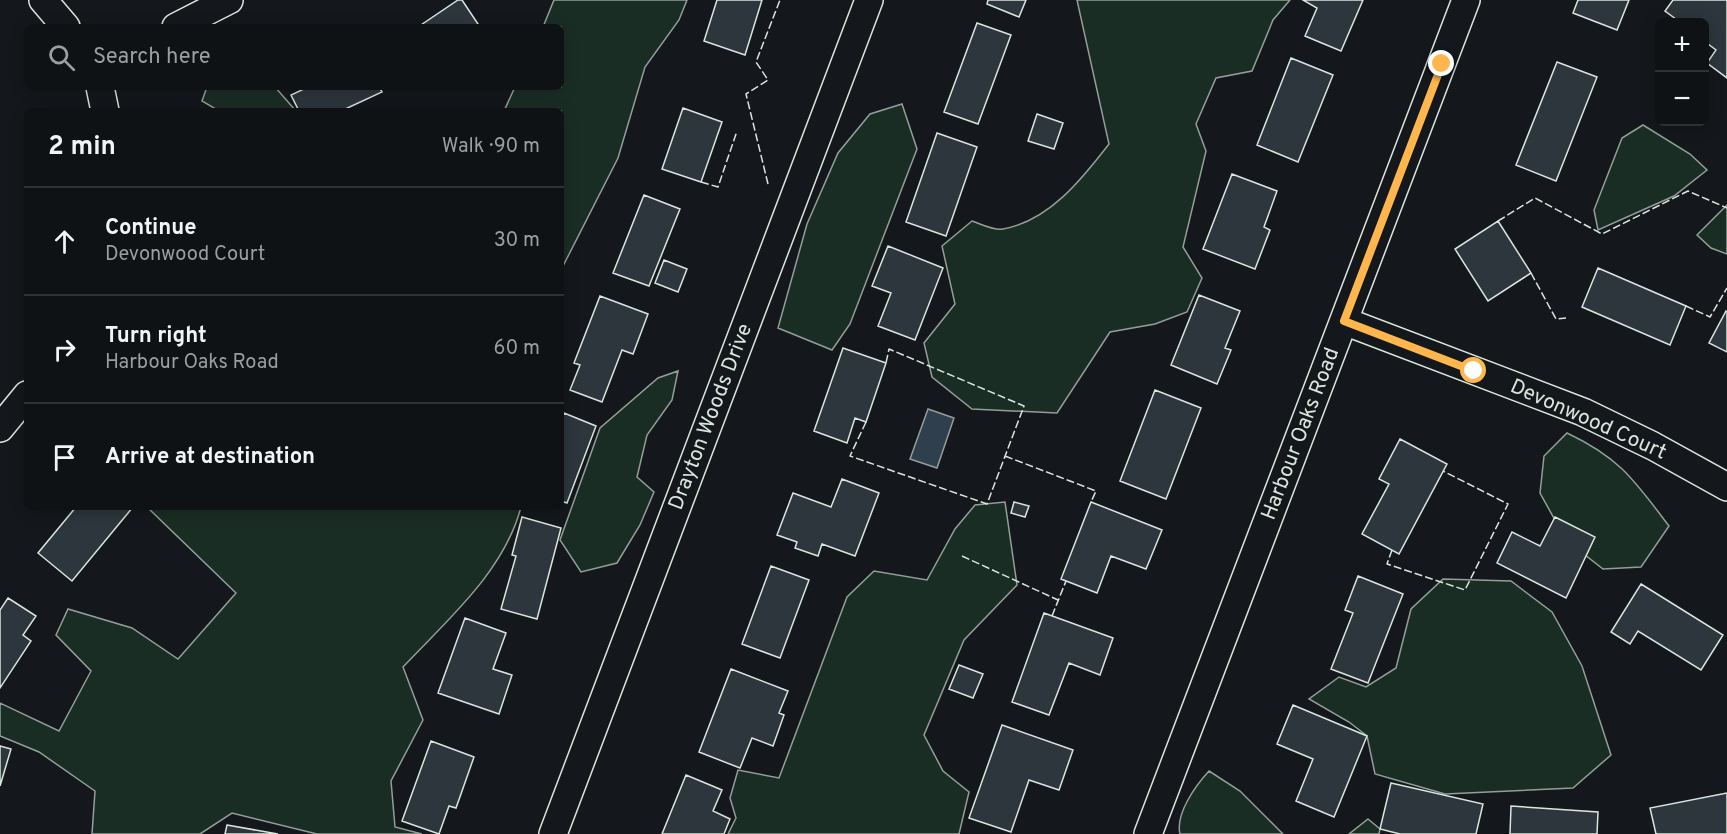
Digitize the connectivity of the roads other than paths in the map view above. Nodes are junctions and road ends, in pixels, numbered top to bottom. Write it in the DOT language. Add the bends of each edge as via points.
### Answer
graph roads {
  1 [pos="42,0"];
  2 [pos="229,0"];
  3 [pos="869,0"];
  4 [pos="1466,0"];
  5 [pos="63,24"];
  6 [pos="182,24"];
  7 [pos="100,90"];
  8 [pos="104,108"];
  9 [pos="1344,321"];
  10 [pos="24,399"];
  11 [pos="0,428"];
  12 [pos="1727,487"];
  13 [pos="553,834"];
  14 [pos="1148,834"];
  1 -- 5 [label="street"];
  2 -- 6 [label="street"];
  3 -- 13 [label="street, Drayton Woods Drive"];
  4 -- 9 [label="street, Harbour Oaks Road"];
  7 -- 8 [label="street"];
  9 -- 12 [label="street, Devonwood Court" via="1582,412"];
  9 -- 14 [label="street, Harbour Oaks Road"];
  10 -- 11 [label="street"];
}
